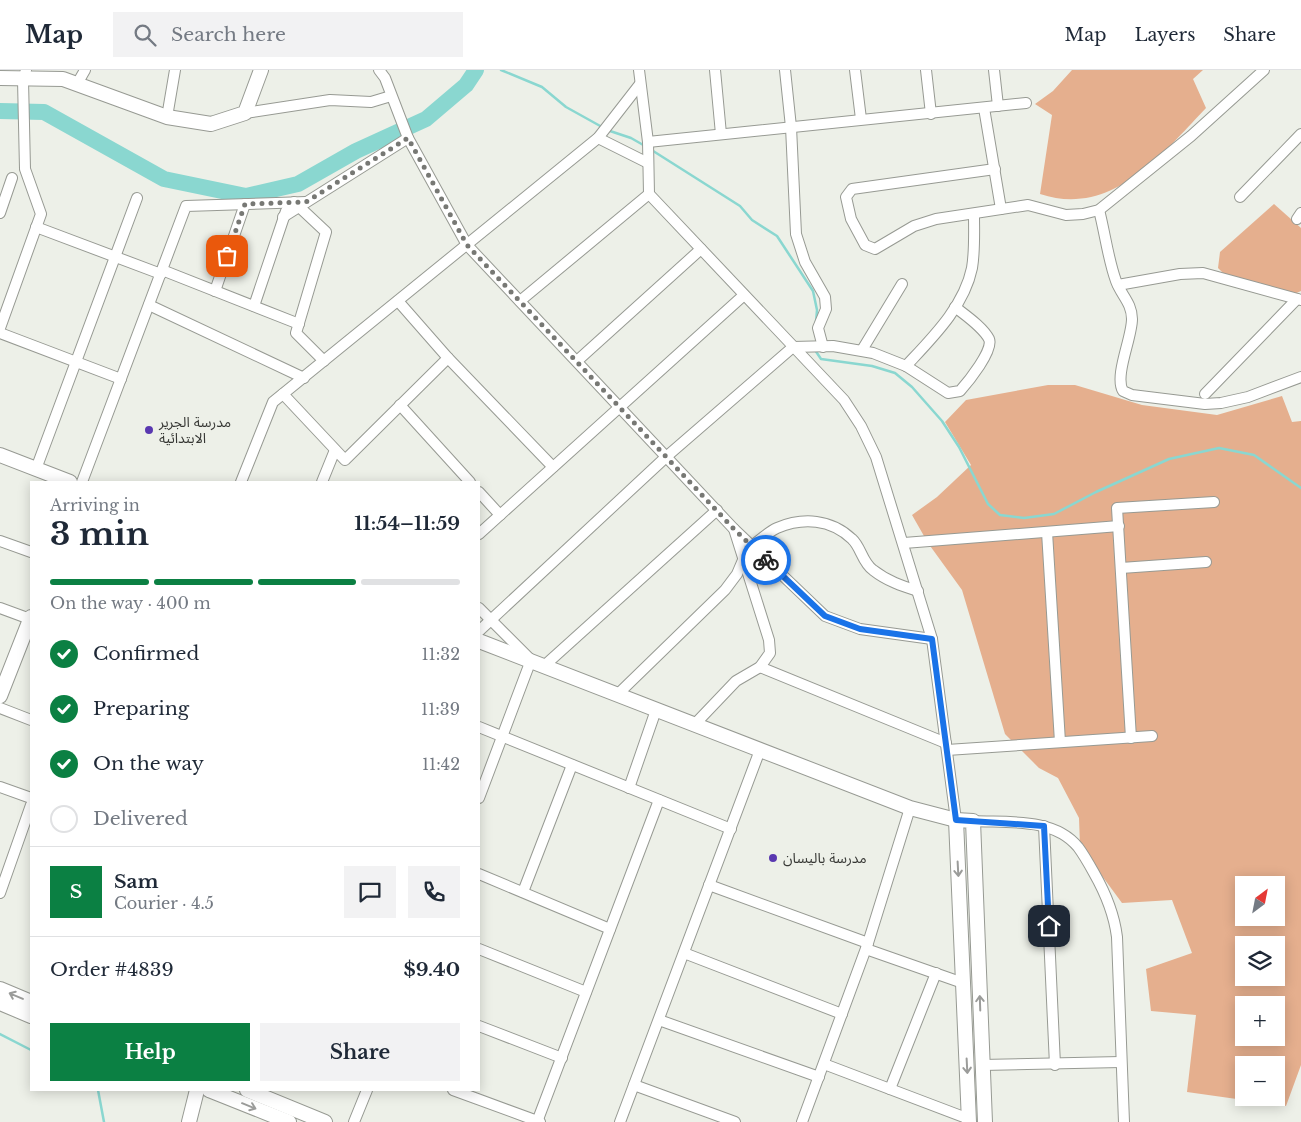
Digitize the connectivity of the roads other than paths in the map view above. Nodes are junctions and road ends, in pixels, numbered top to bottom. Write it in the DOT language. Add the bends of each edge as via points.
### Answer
graph roads {
  1 [pos="85,70"];
  2 [pos="175,70"];
  3 [pos="261,70"];
  4 [pos="639,70"];
  5 [pos="715,70"];
  6 [pos="785,70"];
  7 [pos="855,70"];
  8 [pos="926,70"];
  9 [pos="994,70"];
  10 [pos="1264,70"];
  11 [pos="382,71"];
  12 [pos="25,75"];
  13 [pos="0,78"];
  14 [pos="77,84"];
  15 [pos="640,84"];
  16 [pos="391,96"];
  17 [pos="1026,103"];
  18 [pos="998,106"];
  19 [pos="984,108"];
  20 [pos="245,113"];
  21 [pos="931,114"];
  22 [pos="167,117"];
  23 [pos="861,120"];
  24 [pos="791,127"];
  25 [pos="721,134"];
  26 [pos="1301,134"];
  27 [pos="408,138"];
  28 [pos="598,138"];
  29 [pos="648,142"];
  30 [pos="648,163"];
  31 [pos="995,169"];
  32 [pos="12,178"];
  33 [pos="649,194"];
  34 [pos="1240,197"];
  35 [pos="137,198"];
  36 [pos="245,204"];
  37 [pos="297,204"];
  38 [pos="1001,209"];
  39 [pos="1099,210"];
  40 [pos="0,213"];
  41 [pos="974,214"];
  42 [pos="36,227"];
  43 [pos="467,245"];
  44 [pos="701,249"];
  45 [pos="115,256"];
  46 [pos="161,272"];
  47 [pos="902,284"];
  48 [pos="1118,285"];
  49 [pos="215,291"];
  50 [pos="744,296"];
  51 [pos="1299,300"];
  52 [pos="398,301"];
  53 [pos="520,301"];
  54 [pos="149,305"];
  55 [pos="254,306"];
  56 [pos="955,307"];
  57 [pos="299,324"];
  58 [pos="0,328"];
  59 [pos="0,333"];
  60 [pos="793,347"];
  61 [pos="823,347"];
  62 [pos="862,350"];
  63 [pos="448,358"];
  64 [pos="76,360"];
  65 [pos="324,361"];
  66 [pos="577,361"];
  67 [pos="906,366"];
  68 [pos="1301,377"];
  69 [pos="304,378"];
  70 [pos="121,379"];
  71 [pos="283,394"];
  72 [pos="1206,394"];
  73 [pos="400,405"];
  74 [pos="620,407"];
  75 [pos="335,450"];
  76 [pos="0,456"];
  77 [pos="666,457"];
  78 [pos="553,467"];
  79 [pos="36,469"];
  80 [pos="67,481"];
  81 [pos="82,481"];
  82 [pos="242,481"];
  83 [pos="324,481"];
  84 [pos="469,481"];
  85 [pos="480,493"];
  86 [pos="1214,502"];
  87 [pos="717,510"];
  88 [pos="500,515"];
  89 [pos="1118,526"];
  90 [pos="733,528"];
  91 [pos="1047,532"];
  92 [pos="480,533"];
  93 [pos="0,540"];
  94 [pos="904,543"];
  95 [pos="752,546"];
  96 [pos="30,552"];
  97 [pos="743,560"];
  98 [pos="1206,562"];
  99 [pos="1121,568"];
  100 [pos="918,591"];
  101 [pos="0,608"];
  102 [pos="480,609"];
  103 [pos="30,618"];
  104 [pos="490,620"];
  105 [pos="30,621"];
  106 [pos="480,630"];
  107 [pos="932,639"];
  108 [pos="480,641"];
  109 [pos="537,663"];
  110 [pos="760,667"];
  111 [pos="617,695"];
  112 [pos="0,696"];
  113 [pos="0,708"];
  114 [pos="656,710"];
  115 [pos="30,720"];
  116 [pos="695,724"];
  117 [pos="480,726"];
  118 [pos="502,736"];
  119 [pos="1152,736"];
  120 [pos="1131,738"];
  121 [pos="1060,742"];
  122 [pos="946,747"];
  123 [pos="760,750"];
  124 [pos="572,764"];
  125 [pos="0,787"];
  126 [pos="629,788"];
  127 [pos="480,795"];
  128 [pos="30,798"];
  129 [pos="659,800"];
  130 [pos="30,808"];
  131 [pos="910,808"];
  132 [pos="956,820"];
  133 [pos="973,821"];
  134 [pos="1044,826"];
  135 [pos="730,829"];
  136 [pos="480,874"];
  137 [pos="709,886"];
  138 [pos="523,892"];
  139 [pos="0,893"];
  140 [pos="610,929"];
  141 [pos="867,946"];
  142 [pos="480,949"];
  143 [pos="684,953"];
  144 [pos="936,973"];
  145 [pos="963,983"];
  146 [pos="0,989"];
  147 [pos="586,992"];
  148 [pos="30,1002"];
  149 [pos="0,1003"];
  150 [pos="842,1014"];
  151 [pos="30,1016"];
  152 [pos="658,1020"];
  153 [pos="480,1026"];
  154 [pos="981,1029"];
  155 [pos="965,1030"];
  156 [pos="562,1058"];
  157 [pos="1121,1062"];
  158 [pos="824,1064"];
  159 [pos="982,1065"];
  160 [pos="1055,1065"];
  161 [pos="819,1076"];
  162 [pos="634,1085"];
  163 [pos="890,1089"];
  164 [pos="197,1091"];
  165 [pos="211,1091"];
  166 [pos="249,1091"];
  167 [pos="367,1091"];
  168 [pos="456,1091"];
  169 [pos="969,1120"];
  170 [pos="285,1121"];
  171 [pos="189,1122"];
  172 [pos="325,1122"];
  173 [pos="354,1122"];
  174 [pos="538,1122"];
  175 [pos="620,1122"];
  176 [pos="735,1122"];
  177 [pos="802,1122"];
  178 [pos="985,1122"];
  179 [pos="1124,1122"];
  1 -- 14 [label="street"];
  2 -- 22 [label="street"];
  3 -- 20 [label="street"];
  4 -- 15 [label="street"];
  5 -- 25 [label="street"];
  6 -- 24 [label="street"];
  7 -- 23 [label="street"];
  8 -- 21 [label="street"];
  9 -- 18 [label="street"];
  10 -- 39 [label="street" via="1184,142"];
  11 -- 16 [label="street"];
  12 -- 13 [label="street"];
  12 -- 14 [label="street" via="63,79"];
  12 -- 42 [label="street" via="25,169 41,214"];
  14 -- 22 [label="street"];
  15 -- 28 [label="street"];
  15 -- 29 [label="street"];
  16 -- 20 [label="street" via="371,102 330,100"];
  16 -- 27 [label="street"];
  17 -- 18 [label="street"];
  18 -- 19 [label="street"];
  19 -- 21 [label="street"];
  19 -- 31 [label="street"];
  20 -- 22 [label="street" via="211,124"];
  21 -- 23 [label="street"];
  23 -- 24 [label="street"];
  24 -- 25 [label="street"];
  24 -- 61 [label="street" via="796,234 804,262 825,297 826,309 818,328"];
  25 -- 29 [label="street"];
  26 -- 34 [label="street"];
  27 -- 37 [label="street"];
  27 -- 43 [label="street"];
  28 -- 30 [label="street"];
  28 -- 43 [label="street"];
  29 -- 30 [label="street"];
  30 -- 33 [label="street"];
  31 -- 38 [label="street"];
  31 -- 41 [label="street" via="852,189 846,197 854,227 865,245 871,248 879,248 921,223"];
  32 -- 40 [label="street"];
  33 -- 44 [label="street"];
  33 -- 53 [label="street"];
  35 -- 45 [label="street"];
  36 -- 37 [label="street"];
  36 -- 46 [label="street" via="186,206"];
  36 -- 49 [label="street"];
  37 -- 55 [label="street" via="284,217"];
  37 -- 57 [label="street" via="326,232"];
  38 -- 39 [label="street" via="1028,205 1074,215"];
  38 -- 41 [label="street"];
  39 -- 48 [label="street"];
  41 -- 56 [label="street" via="972,267"];
  42 -- 45 [label="street"];
  42 -- 58 [label="street"];
  43 -- 52 [label="street"];
  43 -- 53 [label="street"];
  44 -- 50 [label="street"];
  44 -- 66 [label="street"];
  45 -- 46 [label="street"];
  45 -- 64 [label="street"];
  46 -- 49 [label="street"];
  46 -- 54 [label="street"];
  47 -- 62 [label="street"];
  48 -- 51 [label="street" via="1180,274 1203,274"];
  48 -- 68 [label="street" via="1131,312 1131,328 1120,381 1121,388 1129,394 1213,404 1248,397"];
  49 -- 55 [label="street"];
  50 -- 60 [label="street"];
  50 -- 74 [label="street"];
  51 -- 72 [label="street"];
  52 -- 63 [label="street"];
  52 -- 65 [label="street"];
  53 -- 66 [label="street"];
  54 -- 69 [label="street"];
  54 -- 70 [label="street"];
  55 -- 57 [label="street"];
  56 -- 67 [label="street"];
  56 -- 67 [label="street" via="990,342 988,353 962,389 948,393"];
  57 -- 65 [label="street" via="296,333"];
  59 -- 64 [label="street"];
  60 -- 61 [label="street"];
  60 -- 77 [label="street"];
  60 -- 94 [label="street" via="844,400 861,426 876,457"];
  61 -- 62 [label="street"];
  62 -- 67 [label="street"];
  63 -- 73 [label="street"];
  63 -- 78 [label="street"];
  64 -- 70 [label="street"];
  64 -- 79 [label="street"];
  65 -- 69 [label="street"];
  66 -- 74 [label="street"];
  69 -- 71 [label="street"];
  70 -- 81 [label="street"];
  71 -- 75 [label="street"];
  71 -- 82 [label="street" via="273,402"];
  73 -- 75 [label="street" via="345,460"];
  73 -- 84 [label="street"];
  74 -- 77 [label="street"];
  74 -- 78 [label="street"];
  75 -- 83 [label="street"];
  76 -- 79 [label="street"];
  77 -- 87 [label="street"];
  77 -- 104 [label="street"];
  78 -- 88 [label="street"];
  79 -- 80 [label="street"];
  85 -- 88 [label="street"];
  86 -- 89 [label="street" via="1118,508"];
  87 -- 90 [label="street"];
  87 -- 109 [label="street"];
  88 -- 92 [label="street"];
  89 -- 91 [label="street"];
  89 -- 99 [label="street"];
  90 -- 95 [label="street"];
  90 -- 97 [label="street"];
  91 -- 94 [label="street"];
  91 -- 121 [label="street"];
  93 -- 96 [label="street"];
  94 -- 100 [label="street"];
  95 -- 100 [label="street" via="777,529 805,521 820,521 837,527 854,540 860,555 872,569 891,582"];
  95 -- 107 [label="street" via="825,616 860,629"];
  97 -- 110 [label="street" via="769,640 770,653"];
  97 -- 111 [label="street" via="725,590"];
  98 -- 99 [label="street"];
  99 -- 120 [label="street"];
  100 -- 107 [label="street"];
  101 -- 103 [label="street"];
  102 -- 104 [label="street"];
  104 -- 106 [label="street"];
  104 -- 109 [label="street"];
  105 -- 112 [label="street"];
  107 -- 122 [label="street"];
  108 -- 109 [label="street"];
  109 -- 111 [label="street"];
  109 -- 118 [label="street"];
  110 -- 116 [label="street" via="736,682"];
  110 -- 122 [label="street"];
  111 -- 114 [label="street"];
  113 -- 115 [label="street"];
  114 -- 116 [label="street"];
  114 -- 126 [label="street"];
  116 -- 123 [label="street"];
  117 -- 118 [label="street"];
  118 -- 124 [label="street"];
  118 -- 127 [label="street"];
  119 -- 120 [label="street"];
  120 -- 121 [label="street"];
  121 -- 122 [label="street"];
  122 -- 132 [label="street"];
  123 -- 131 [label="street"];
  123 -- 135 [label="street"];
  124 -- 126 [label="street"];
  124 -- 138 [label="street"];
  125 -- 128 [label="street"];
  126 -- 129 [label="street"];
  129 -- 135 [label="street"];
  129 -- 140 [label="street"];
  130 -- 139 [label="street"];
  131 -- 132 [label="street"];
  131 -- 141 [label="street"];
  132 -- 133 [label="street"];
  132 -- 145 [label="street, one-way"];
  133 -- 134 [label="street"];
  154 -- 133 [label="street, one-way"];
  134 -- 157 [label="street" via="1066,836 1078,847 1112,909 1117,937"];
  134 -- 160 [label="street"];
  135 -- 137 [label="street"];
  136 -- 138 [label="street"];
  137 -- 141 [label="street"];
  137 -- 143 [label="street"];
  138 -- 140 [label="street"];
  140 -- 147 [label="street"];
  141 -- 144 [label="street"];
  141 -- 150 [label="street"];
  142 -- 147 [label="street"];
  143 -- 150 [label="street"];
  143 -- 152 [label="street"];
  144 -- 145 [label="street"];
  144 -- 163 [label="street"];
  145 -- 155 [label="street"];
  148 -- 146 [label="street, one-way"];
  147 -- 156 [label="street"];
  149 -- 151 [label="street"];
  150 -- 158 [label="street"];
  152 -- 161 [label="street"];
  152 -- 162 [label="street"];
  153 -- 156 [label="street"];
  154 -- 155 [label="street"];
  154 -- 159 [label="street"];
  155 -- 169 [label="street, one-way"];
  156 -- 174 [label="street"];
  157 -- 160 [label="street"];
  157 -- 179 [label="street"];
  158 -- 161 [label="street"];
  158 -- 163 [label="street"];
  159 -- 160 [label="street"];
  159 -- 178 [label="street"];
  161 -- 177 [label="street"];
  162 -- 175 [label="street"];
  162 -- 176 [label="street"];
  163 -- 169 [label="street"];
  164 -- 171 [label="street"];
  165 -- 170 [label="street, one-way"];
  166 -- 172 [label="street"];
  167 -- 173 [label="street"];
  168 -- 174 [label="street"];
}
